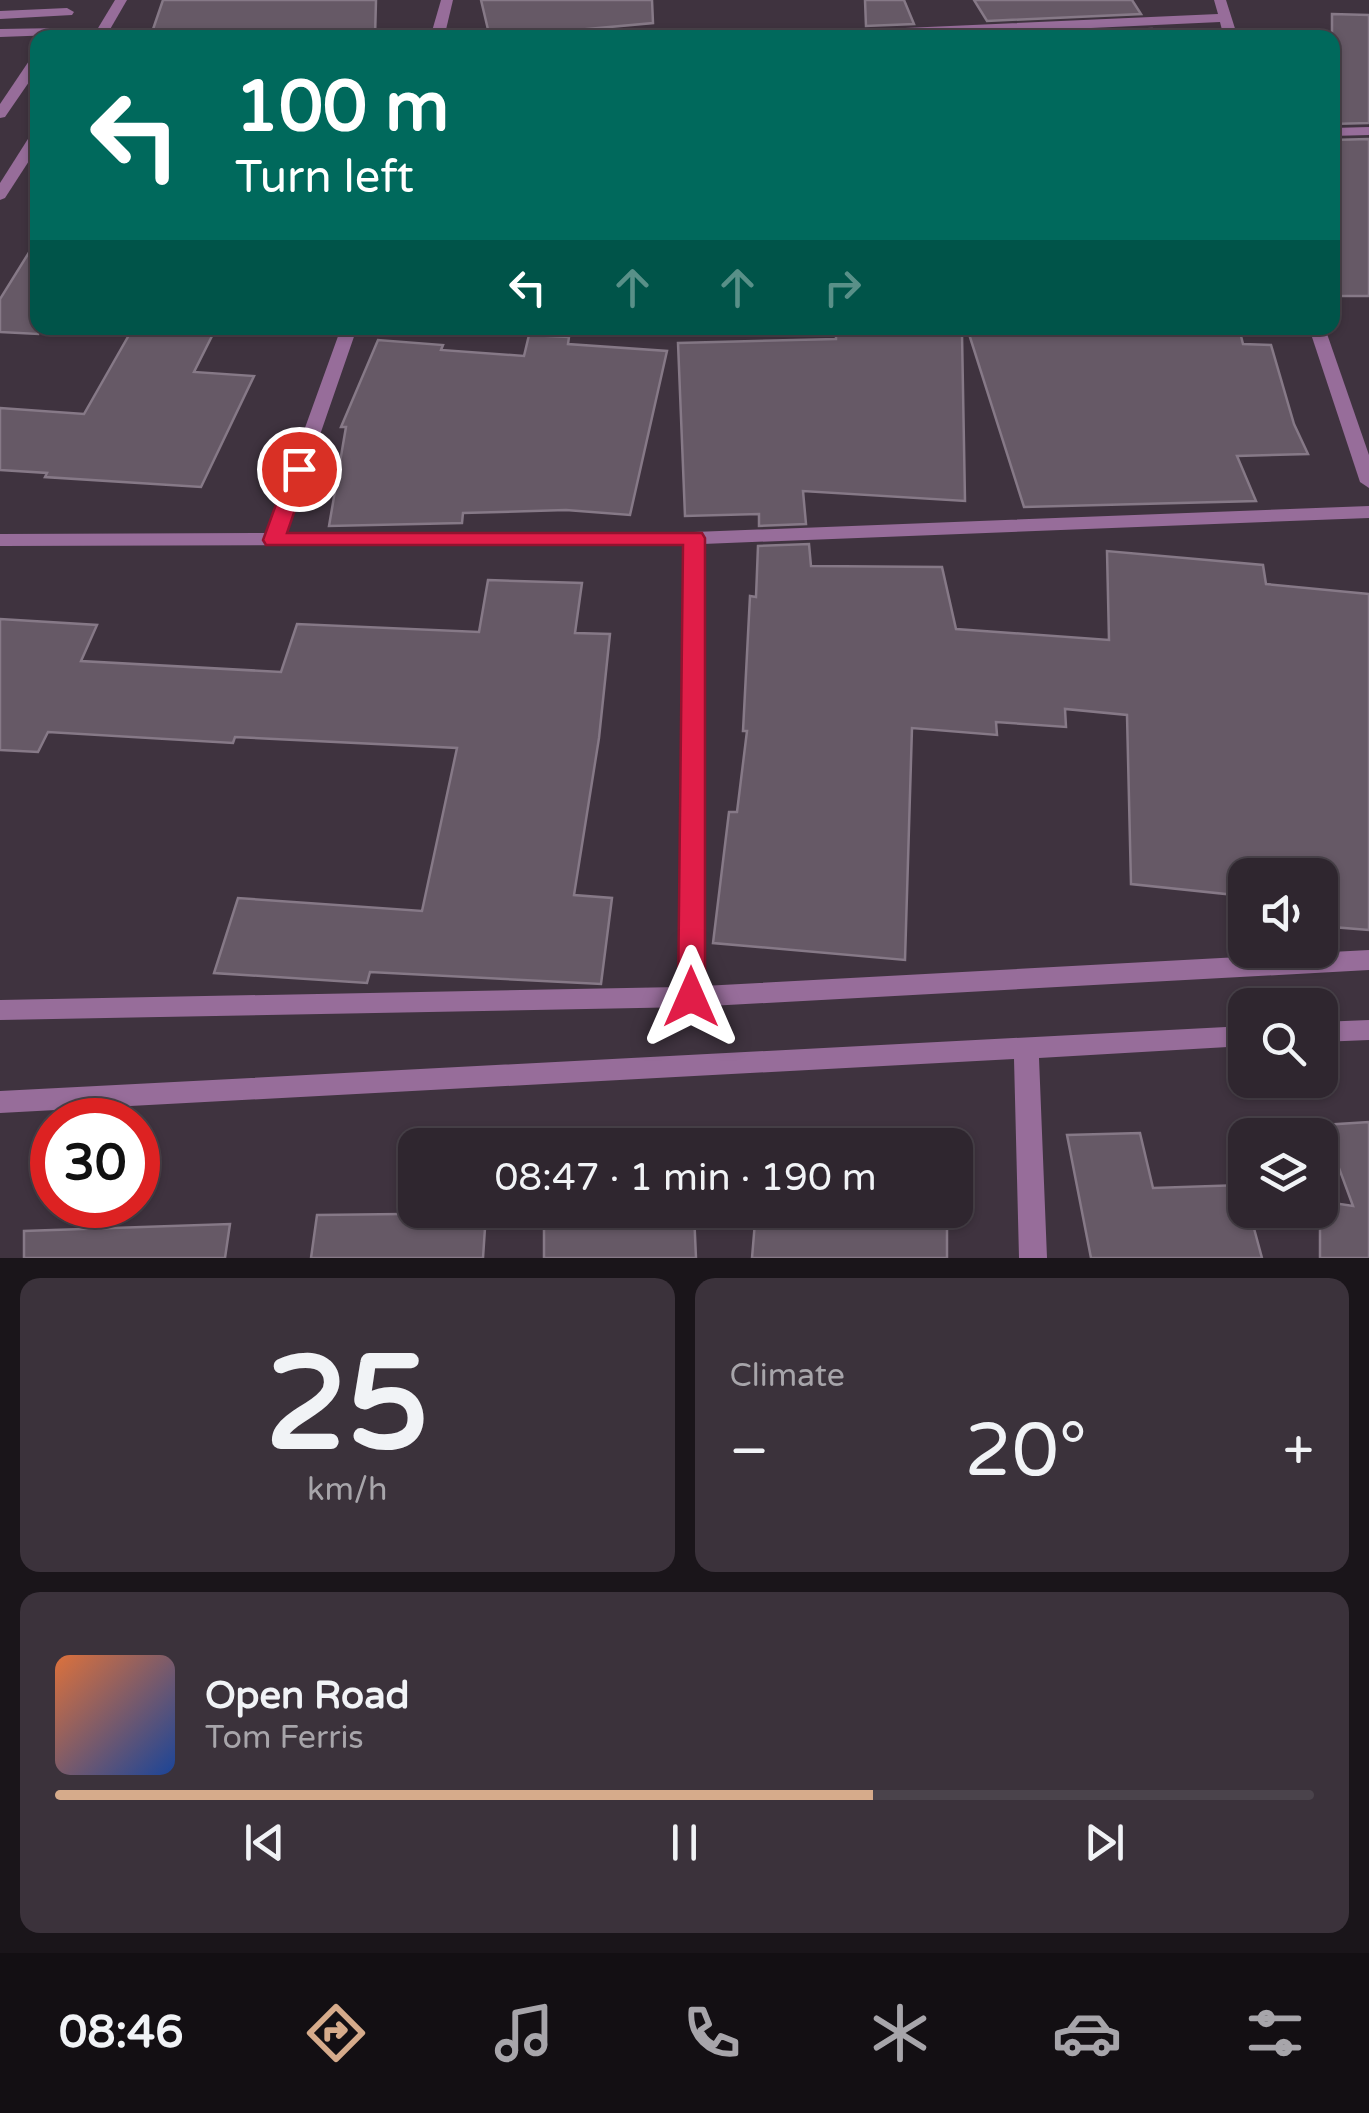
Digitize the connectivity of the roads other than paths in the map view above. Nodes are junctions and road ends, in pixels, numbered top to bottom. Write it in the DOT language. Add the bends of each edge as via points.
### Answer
graph roads {
  1 [pos="121,0"];
  2 [pos="446,0"];
  3 [pos="1220,0"];
  4 [pos="71,6"];
  5 [pos="0,15"];
  6 [pos="1226,18"];
  7 [pos="56,30"];
  8 [pos="103,30"];
  9 [pos="439,30"];
  10 [pos="1014,30"];
  11 [pos="1229,30"];
  12 [pos="0,34"];
  13 [pos="30,34"];
  14 [pos="30,70"];
  15 [pos="0,114"];
  16 [pos="1369,131"];
  17 [pos="1340,132"];
  18 [pos="30,147"];
  19 [pos="0,195"];
  20 [pos="347,335"];
  21 [pos="1320,335"];
  22 [pos="1369,482"];
  23 [pos="1369,512"];
  24 [pos="694,538"];
  25 [pos="0,540"];
  26 [pos="274,540"];
  27 [pos="1369,960"];
  28 [pos="691,997"];
  29 [pos="0,1010"];
  30 [pos="1369,1030"];
  31 [pos="1338,1031"];
  32 [pos="1228,1037"];
  33 [pos="1026,1048"];
  34 [pos="0,1102"];
  35 [pos="1033,1258"];
  1 -- 8 [label="street"];
  2 -- 9 [label="street"];
  3 -- 6 [label="street"];
  4 -- 5 [label="street"];
  4 -- 7 [label="street"];
  6 -- 10 [label="street"];
  6 -- 11 [label="street"];
  12 -- 13 [label="street"];
  14 -- 15 [label="street"];
  16 -- 17 [label="street"];
  18 -- 19 [label="street"];
  20 -- 26 [label="street"];
  21 -- 22 [label="street"];
  23 -- 24 [label="street"];
  24 -- 26 [label="street"];
  24 -- 28 [label="street"];
  25 -- 26 [label="street"];
  27 -- 28 [label="street"];
  28 -- 29 [label="street"];
  30 -- 31 [label="street"];
  32 -- 33 [label="street"];
  33 -- 34 [label="street"];
  33 -- 35 [label="street"];
}
